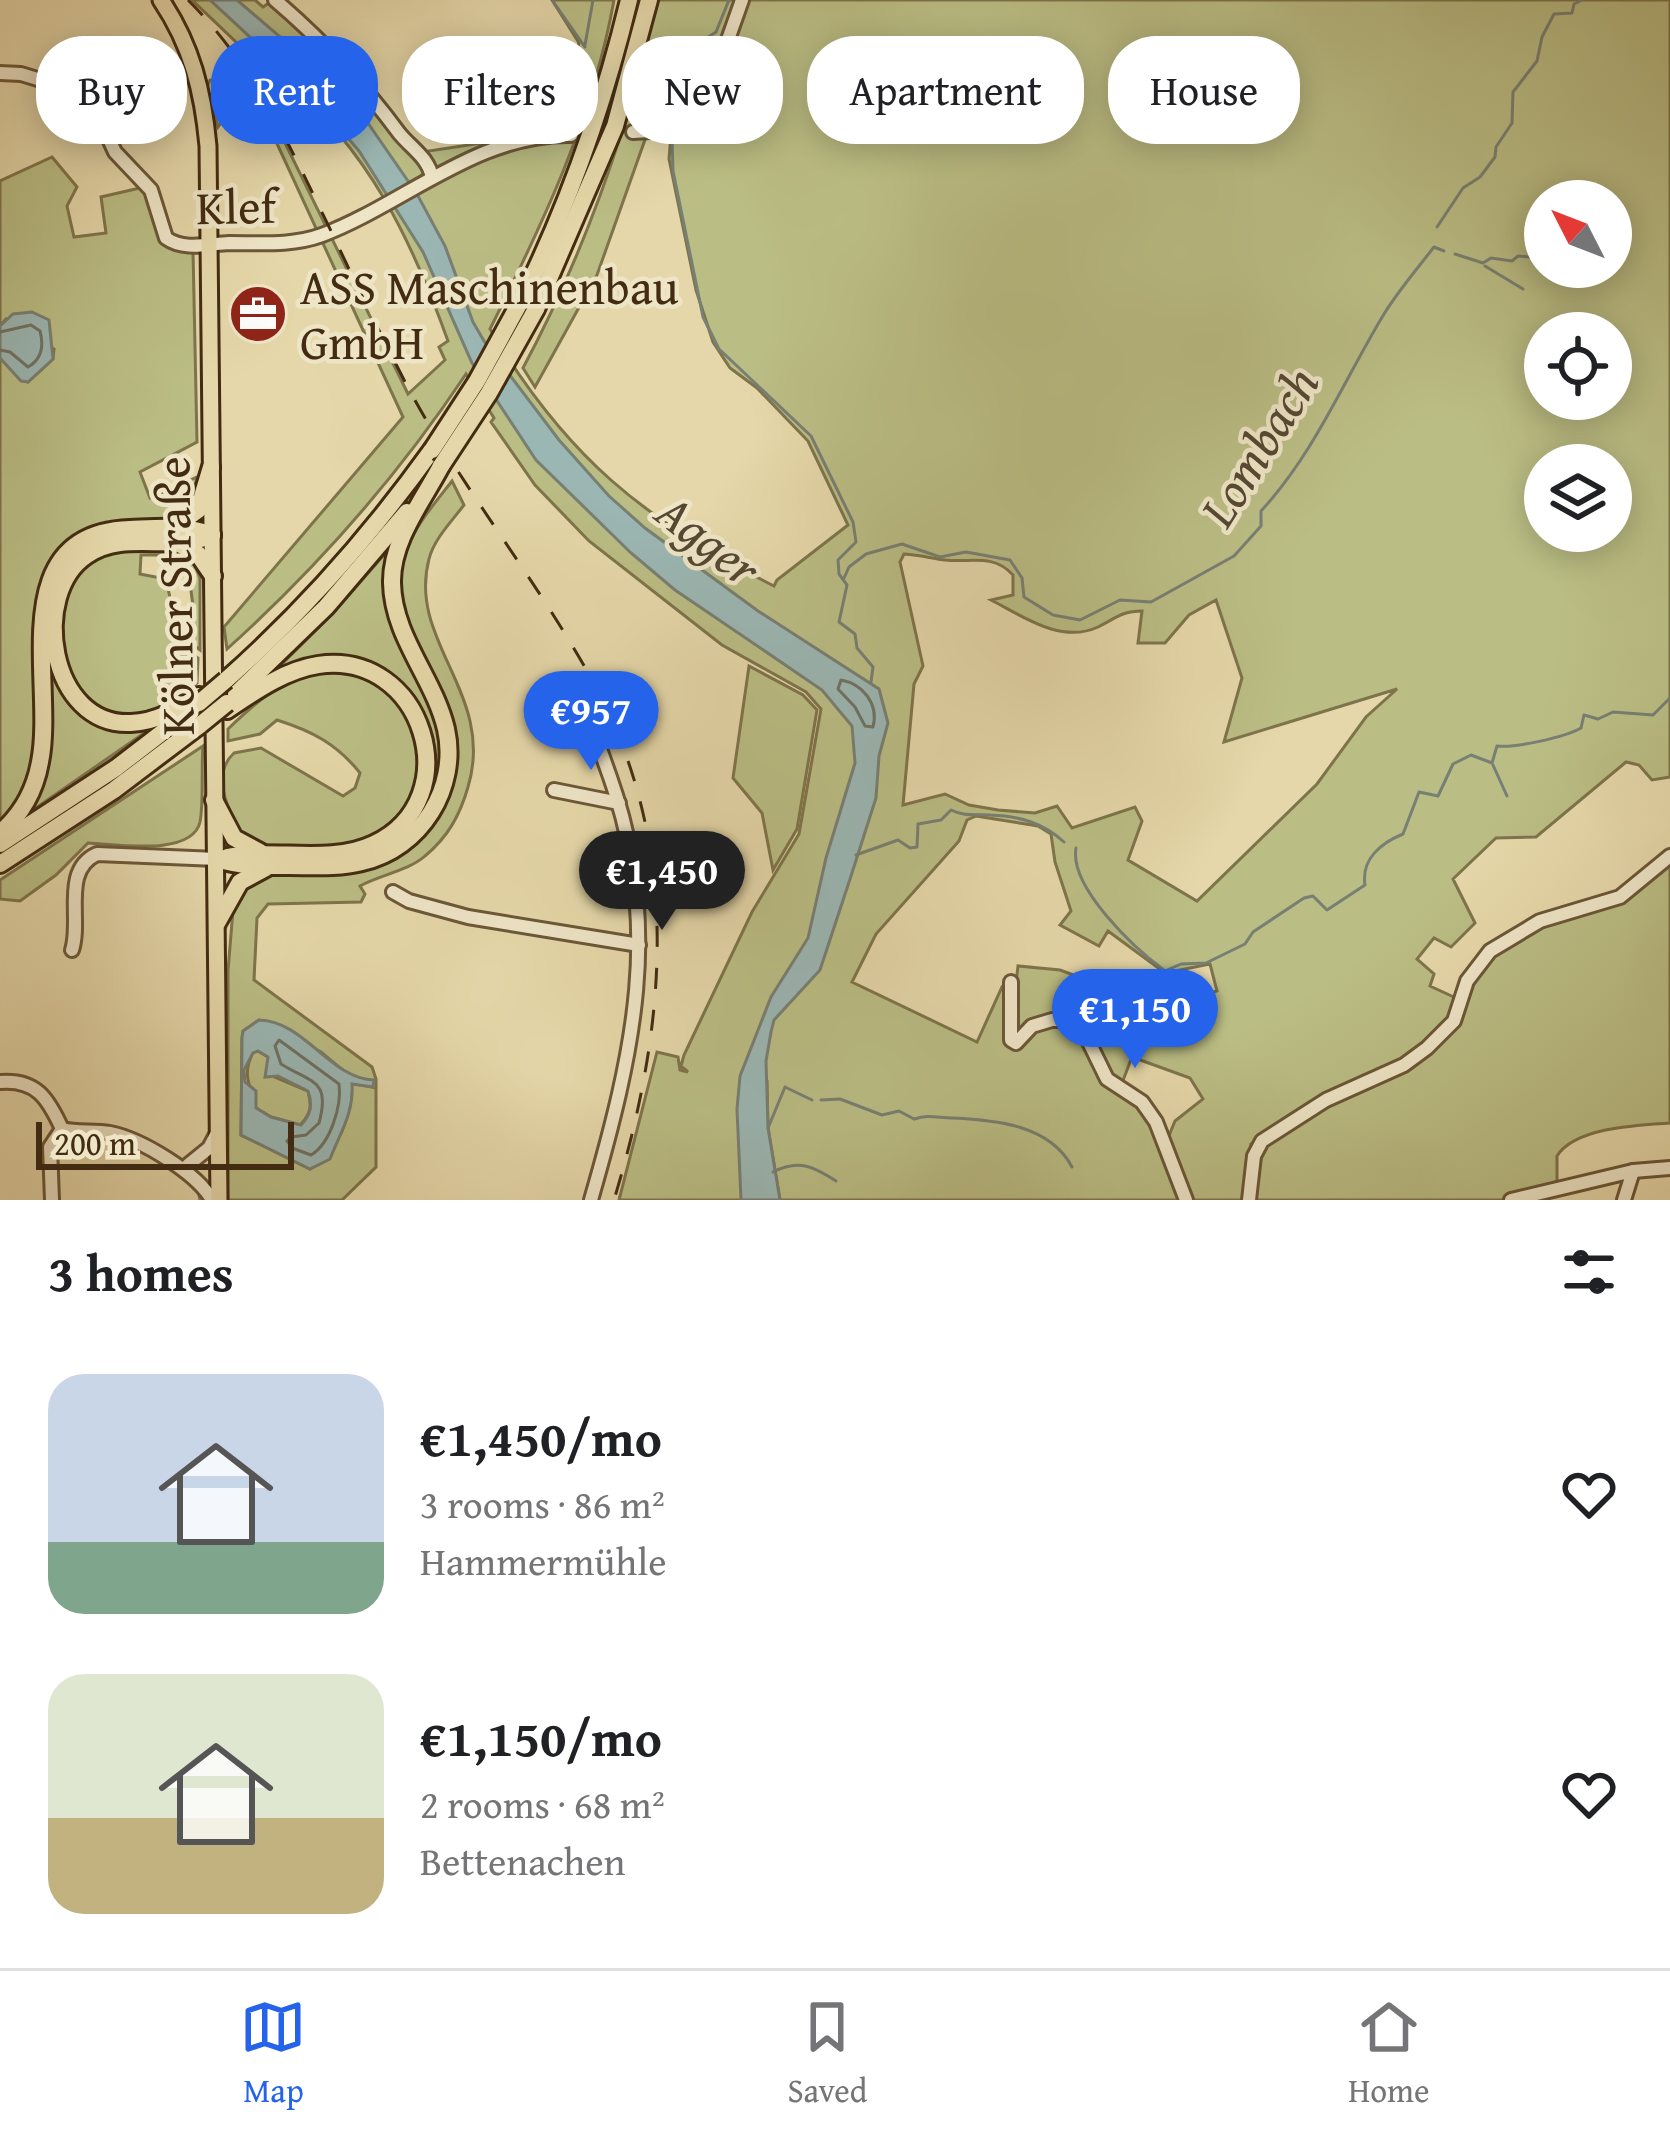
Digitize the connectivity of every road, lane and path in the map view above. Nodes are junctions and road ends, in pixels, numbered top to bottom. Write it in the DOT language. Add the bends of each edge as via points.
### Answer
graph roads {
  1 [pos="161,0"];
  2 [pos="275,0"];
  3 [pos="629,0"];
  4 [pos="649,0"];
  5 [pos="742,0"];
  6 [pos="729,36"];
  7 [pos="0,73"];
  8 [pos="36,77"];
  9 [pos="112,144"];
  10 [pos="519,144"];
  11 [pos="432,178"];
  12 [pos="209,245"];
  13 [pos="529,303"];
  14 [pos="436,458"];
  15 [pos="211,467"];
  16 [pos="171,535"];
  17 [pos="212,535"];
  18 [pos="213,576"];
  19 [pos="564,688"];
  20 [pos="199,700"];
  21 [pos="227,706"];
  22 [pos="554,790"];
  23 [pos="214,800"];
  24 [pos="619,803"];
  25 [pos="0,833"];
  26 [pos="0,844"];
  27 [pos="1670,856"];
  28 [pos="217,859"];
  29 [pos="266,859"];
  30 [pos="0,864"];
  31 [pos="393,892"];
  32 [pos="218,923"];
  33 [pos="639,945"];
  34 [pos="72,950"];
  35 [pos="1011,982"];
  36 [pos="0,1082"];
  37 [pos="62,1129"];
  38 [pos="218,1130"];
  39 [pos="182,1165"];
  40 [pos="1670,1168"];
  41 [pos="1633,1171"];
  42 [pos="219,1172"];
  43 [pos="1514,1199"];
  44 [pos="52,1200"];
  45 [pos="216,1200"];
  46 [pos="590,1200"];
  47 [pos="1186,1200"];
  48 [pos="1249,1200"];
  49 [pos="1624,1200"];
  1 -- 12 [label="main road, Kölner Straße" via="191,56 205,109"];
  2 -- 11 [label="street" via="363,85"];
  3 -- 13 [label="highway" via="598,122"];
  4 -- 13 [label="highway" via="615,126"];
  5 -- 6 [label="street"];
  7 -- 8 [label="street, Klef"];
  9 -- 12 [label="street, Klef" via="151,190 166,238"];
  10 -- 11 [label="street, Klef"];
  11 -- 12 [label="street, Klef" via="316,237"];
  12 -- 15 [label="main road, Kölner Straße"];
  13 -- 14 [label="highway, bridge"];
  14 -- 20 [label="highway, bridge" via="315,595"];
  14 -- 21 [label="highway" via="326,608"];
  14 -- 29 [label="highway" via="392,576 400,626 446,730 448,766 437,804 408,839 373,860 336,866"];
  15 -- 16 [label="highway" via="198,510"];
  15 -- 17 [label="main road, Kölner Straße"];
  16 -- 17 [label="highway"];
  16 -- 18 [label="highway"];
  16 -- 20 [label="highway" via="111,544 77,562 58,602 59,668 80,705 120,723"];
  16 -- 25 [label="highway" via="99,534 56,567 43,611 40,765 25,803"];
  17 -- 18 [label="main road, Kölner Straße"];
  18 -- 23 [label="main road, Kölner Straße"];
  19 -- 24 [label="street" via="587,713"];
  20 -- 26 [label="highway" via="116,768"];
  21 -- 29 [label="highway" via="299,670 354,666 401,692 425,736 422,791 383,839 351,852"];
  21 -- 30 [label="highway, bridge"];
  22 -- 24 [label="street"];
  23 -- 28 [label="main road, Kölner Straße"];
  23 -- 29 [label="highway" via="234,838"];
  24 -- 33 [label="street"];
  27 -- 48 [label="street" via="1620,897 1540,921 1490,951 1454,1021 1427,1048 1262,1142"];
  28 -- 29 [label="highway" via="237,866"];
  28 -- 32 [label="main road, Kölner Straße"];
  28 -- 34 [label="street" via="92,856 76,875"];
  29 -- 32 [label="highway" via="240,882"];
  31 -- 33 [label="street" via="468,916"];
  32 -- 38 [label="main road, Kölner Straße"];
  33 -- 46 [label="street" via="629,1057"];
  35 -- 47 [label="street" via="1011,1040 1052,1019 1086,1036 1108,1079 1156,1122"];
  36 -- 37 [label="street" via="40,1090"];
  37 -- 39 [label="street" via="109,1133"];
  37 -- 44 [label="street" via="50,1147"];
  38 -- 39 [label="street" via="209,1148"];
  38 -- 42 [label="main road, Kölner Straße"];
  39 -- 42 [label="street"];
  39 -- 45 [label="street"];
  40 -- 41 [label="street"];
  41 -- 43 [label="street"];
  41 -- 49 [label="street"];
  42 -- 45 [label="main road, Kölner Straße"];
}
